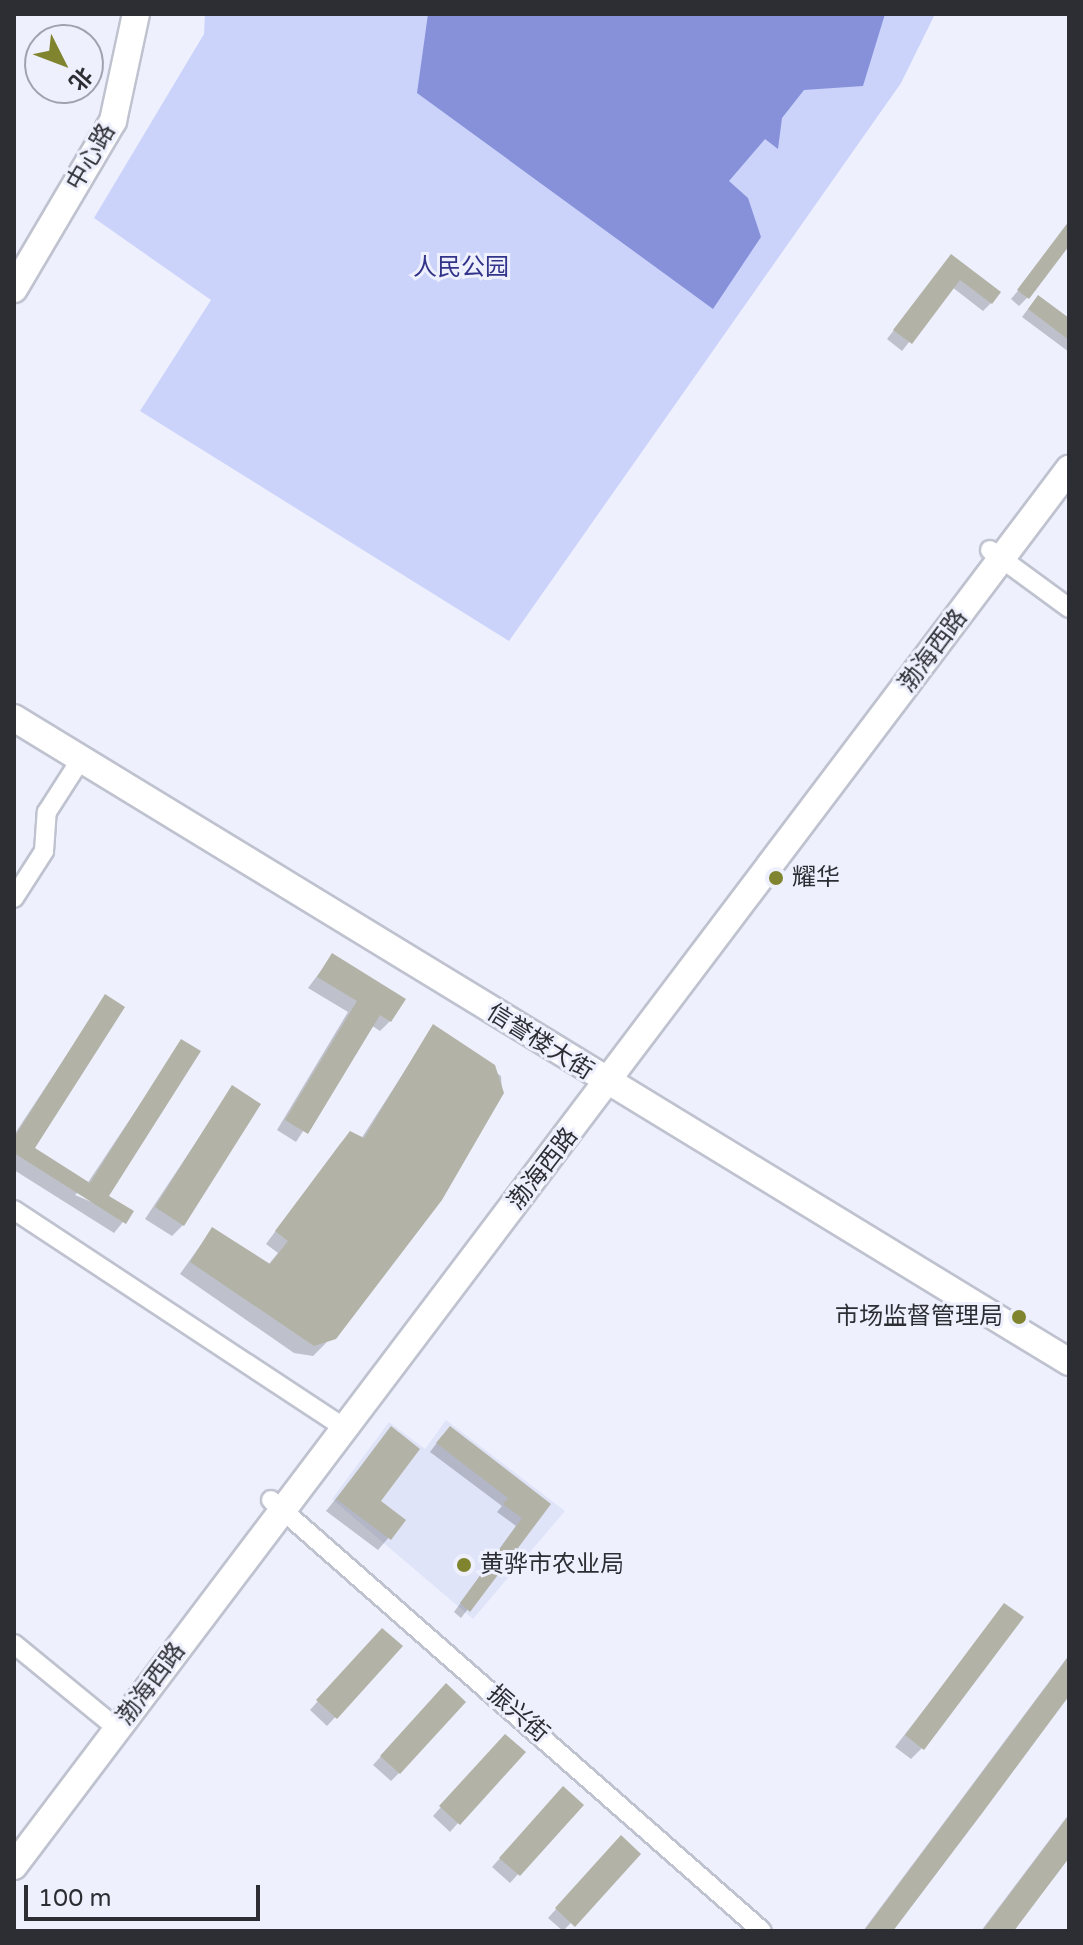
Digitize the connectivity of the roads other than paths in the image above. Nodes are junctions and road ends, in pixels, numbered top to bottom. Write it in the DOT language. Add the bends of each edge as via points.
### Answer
graph roads {
  1 [pos="136,14"];
  2 [pos="14,289"];
  3 [pos="1069,445"];
  4 [pos="1069,469"];
  5 [pos="996,554"];
  6 [pos="1069,608"];
  7 [pos="14,718"];
  8 [pos="14,735"];
  9 [pos="77,765"];
  10 [pos="14,898"];
  11 [pos="596,1086"];
  12 [pos="14,1210"];
  13 [pos="1065,1364"];
  14 [pos="338,1424"];
  15 [pos="277,1505"];
  16 [pos="14,1644"];
  17 [pos="111,1724"];
  18 [pos="14,1839"];
  19 [pos="14,1866"];
  20 [pos="762,1931"];
  1 -- 2 [label="main road, 中心路" via="113,121"];
  3 -- 5 [label="main road, 渤海西路"];
  4 -- 5 [label="main road, 渤海西路"];
  5 -- 6 [label="street"];
  5 -- 11 [label="main road, 渤海西路"];
  7 -- 9 [label="main road, 信誉楼大街"];
  8 -- 9 [label="main road, 信誉楼大街"];
  9 -- 10 [label="street" via="47,812 44,851"];
  9 -- 11 [label="main road, 信誉楼大街"];
  11 -- 13 [label="main road, 信誉楼大街"];
  11 -- 14 [label="main road, 渤海西路"];
  12 -- 14 [label="street"];
  14 -- 15 [label="main road, 渤海西路"];
  15 -- 17 [label="main road, 渤海西路"];
  15 -- 20 [label="street, 振兴街"];
  16 -- 17 [label="street"];
  17 -- 18 [label="main road, 渤海西路"];
  17 -- 19 [label="main road, 渤海西路"];
}
